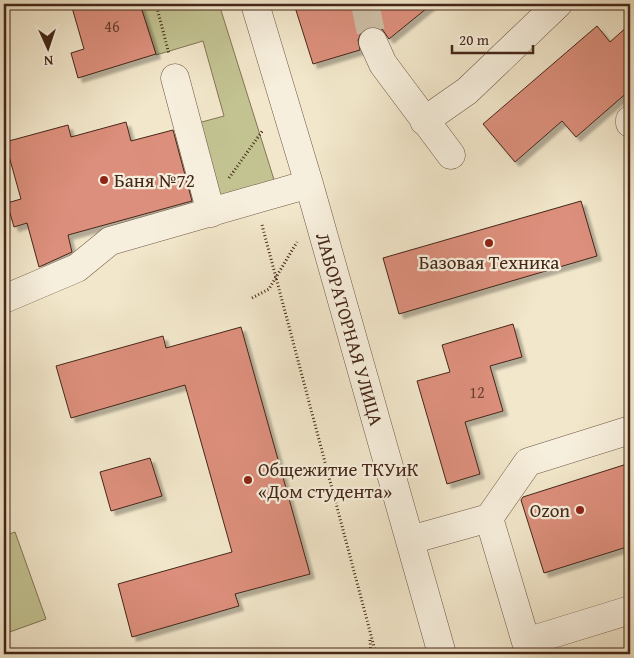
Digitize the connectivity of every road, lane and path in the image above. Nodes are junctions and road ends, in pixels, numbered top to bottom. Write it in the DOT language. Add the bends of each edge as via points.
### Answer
graph roads {
  1 [pos="156,4"];
  2 [pos="255,4"];
  3 [pos="558,4"];
  4 [pos="373,42"];
  5 [pos="176,78"];
  6 [pos="424,121"];
  7 [pos="265,127"];
  8 [pos="451,154"];
  9 [pos="309,184"];
  10 [pos="256,201"];
  11 [pos="211,213"];
  12 [pos="298,240"];
  13 [pos="276,276"];
  14 [pos="252,298"];
  15 [pos="4,299"];
  16 [pos="630,430"];
  17 [pos="489,518"];
  18 [pos="410,540"];
  19 [pos="630,610"];
  20 [pos="370,633"];
  21 [pos="371,654"];
  22 [pos="376,654"];
  23 [pos="442,654"];
  1 -- 5 [label="path"];
  2 -- 9 [label="street, ЛАБОРАТОРНАЯ УЛИЦА"];
  3 -- 6 [label="street" via="467,91"];
  4 -- 6 [label="street" via="383,64"];
  5 -- 11 [label="street"];
  6 -- 8 [label="street"];
  7 -- 11 [label="path" via="216,196"];
  9 -- 10 [label="street"];
  9 -- 18 [label="street, ЛАБОРАТОРНАЯ УЛИЦА"];
  10 -- 11 [label="street"];
  10 -- 13 [label="path"];
  11 -- 15 [label="street" via="110,241 77,268"];
  12 -- 13 [label="path"];
  13 -- 14 [label="path" via="268,289"];
  13 -- 20 [label="path"];
  16 -- 17 [label="street" via="528,462"];
  17 -- 18 [label="street"];
  17 -- 19 [label="street" via="526,642"];
  18 -- 23 [label="street, ЛАБОРАТОРНАЯ УЛИЦА"];
  20 -- 21 [label="path"];
  20 -- 22 [label="path"];
}
